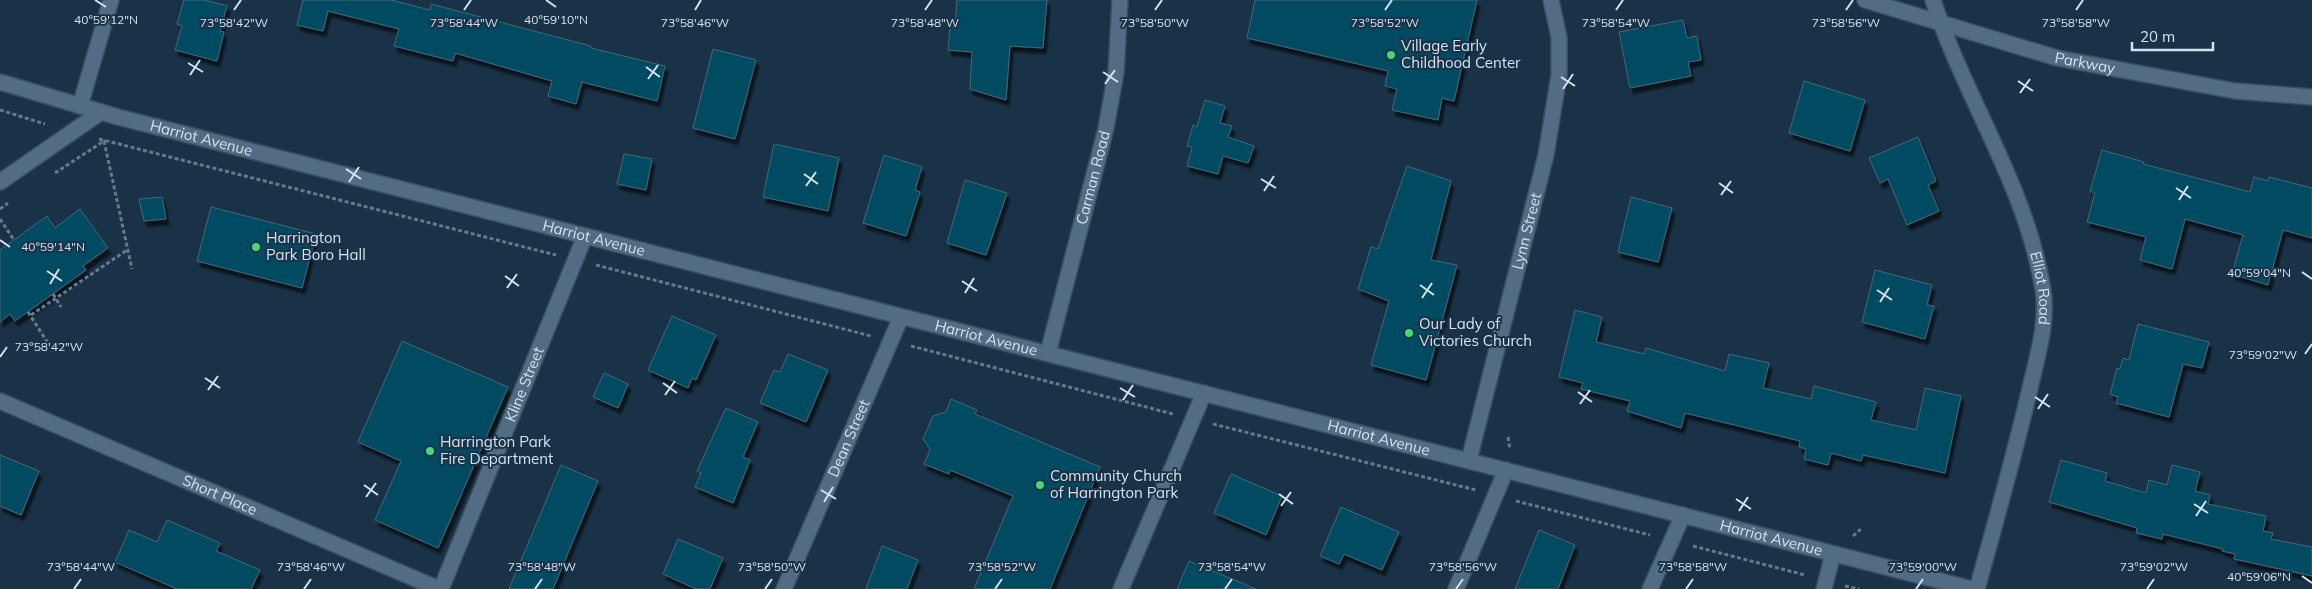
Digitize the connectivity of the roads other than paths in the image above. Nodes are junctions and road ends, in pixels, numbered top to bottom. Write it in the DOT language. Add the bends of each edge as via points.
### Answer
graph roads {
  1 [pos="111,0"];
  2 [pos="1120,0"];
  3 [pos="1551,0"];
  4 [pos="1865,0"];
  5 [pos="1934,0"];
  6 [pos="1941,23"];
  7 [pos="0,82"];
  8 [pos="2312,97"];
  9 [pos="80,106"];
  10 [pos="100,112"];
  11 [pos="0,182"];
  12 [pos="585,236"];
  13 [pos="901,317"];
  14 [pos="1048,353"];
  15 [pos="1204,393"];
  16 [pos="0,401"];
  17 [pos="1469,460"];
  18 [pos="1506,470"];
  19 [pos="1683,515"];
  20 [pos="1833,554"];
  21 [pos="1825,585"];
  22 [pos="440,589"];
  23 [pos="784,589"];
  24 [pos="1121,589"];
  25 [pos="1456,589"];
  26 [pos="1650,589"];
  27 [pos="1972,589"];
  28 [pos="1977,589"];
  1 -- 9 [label="street"];
  2 -- 14 [label="street, Carman Road" via="1116,72 1106,128"];
  3 -- 17 [label="street, Lynn Street" via="1559,37 1559,75 1546,155"];
  4 -- 6 [label="street, Parkway"];
  5 -- 6 [label="street, Elliot Road"];
  6 -- 8 [label="street, Parkway" via="2057,58 2235,91"];
  6 -- 28 [label="street, Elliot Road" via="1996,145 2032,243 2043,292 2042,337 2021,430"];
  7 -- 9 [label="street, Harriot Avenue"];
  9 -- 10 [label="street, Harriot Avenue"];
  10 -- 11 [label="street"];
  10 -- 12 [label="street, Harriot Avenue"];
  12 -- 13 [label="street, Harriot Avenue"];
  12 -- 22 [label="street, Kline Street"];
  13 -- 14 [label="street, Harriot Avenue"];
  13 -- 23 [label="street, Dean Street"];
  14 -- 15 [label="street, Harriot Avenue"];
  15 -- 17 [label="street, Harriot Avenue"];
  15 -- 24 [label="street"];
  16 -- 22 [label="street, Short Place"];
  17 -- 18 [label="street, Harriot Avenue"];
  18 -- 19 [label="street, Harriot Avenue"];
  18 -- 25 [label="street"];
  19 -- 20 [label="street, Harriot Avenue"];
  19 -- 26 [label="street"];
  20 -- 21 [label="street"];
  20 -- 27 [label="street, Harriot Avenue"];
}
